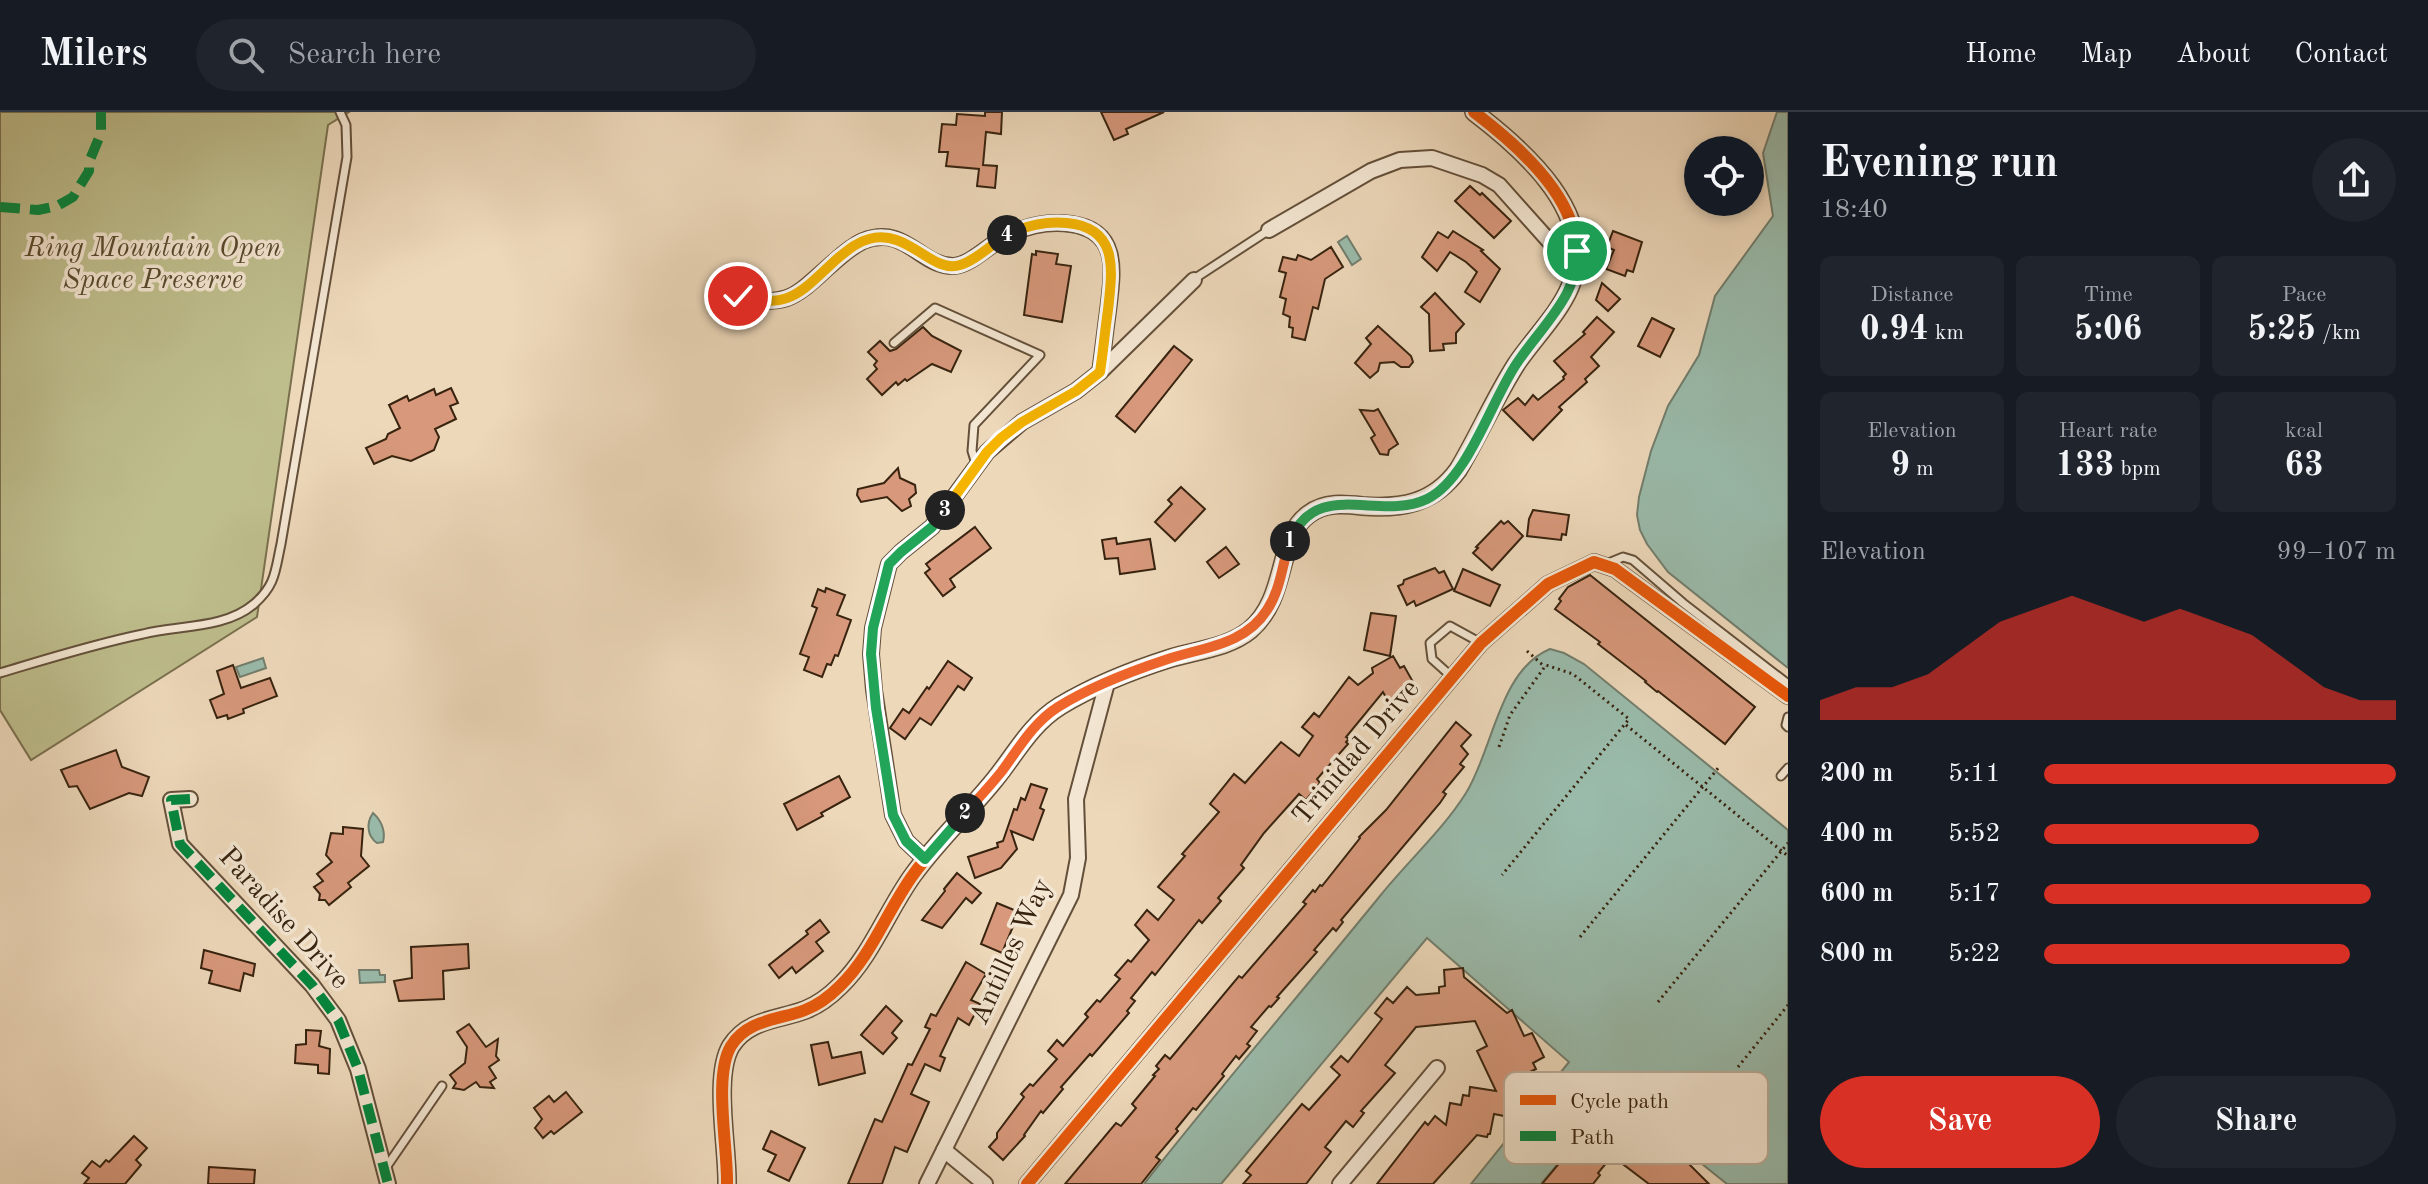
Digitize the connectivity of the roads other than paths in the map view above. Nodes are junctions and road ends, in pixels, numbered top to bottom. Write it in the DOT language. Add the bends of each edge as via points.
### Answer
graph roads {
  1 [pos="340,112"];
  2 [pos="1474,112"];
  3 [pos="1269,230"];
  4 [pos="1575,270"];
  5 [pos="1194,280"];
  6 [pos="738,296"];
  7 [pos="894,343"];
  8 [pos="1100,372"];
  9 [pos="976,467"];
  10 [pos="1604,565"];
  11 [pos="1481,643"];
  12 [pos="0,673"];
  13 [pos="1453,677"];
  14 [pos="1107,683"];
  15 [pos="1788,684"];
  16 [pos="1788,696"];
  17 [pos="1788,717"];
  18 [pos="1788,727"];
  19 [pos="1788,768"];
  20 [pos="1781,776"];
  21 [pos="190,799"];
  22 [pos="925,859"];
  23 [pos="1437,1068"];
  24 [pos="442,1086"];
  25 [pos="944,1150"];
  26 [pos="386,1178"];
  27 [pos="727,1184"];
  28 [pos="927,1184"];
  29 [pos="985,1184"];
  30 [pos="1027,1184"];
  31 [pos="1340,1184"];
  1 -- 12 [label="lane" via="347,157 272,586 253,606 225,621 146,633"];
  2 -- 4 [label="street" via="1523,151 1558,197 1574,234"];
  3 -- 4 [label="street" via="1371,171 1400,160 1432,158 1499,185"];
  3 -- 5 [label="lane"];
  4 -- 14 [label="street" via="1564,299 1516,364 1458,470 1441,490 1411,505 1338,504 1310,513 1291,538 1269,608 1247,633"];
  5 -- 8 [label="street"];
  6 -- 8 [label="street" via="787,300 850,248 870,239 899,240 954,266 1022,229 1075,224 1100,237 1112,259"];
  7 -- 9 [label="lane" via="935,308 1040,355 974,425"];
  8 -- 9 [label="street" via="1022,422"];
  9 -- 22 [label="street" via="932,527 889,564 873,628 874,690 891,806 906,841"];
  10 -- 11 [label="street, Trinidad Drive" via="1594,562 1548,584"];
  10 -- 15 [label="lane" via="1623,557 1633,560"];
  10 -- 16 [label="street"];
  11 -- 13 [label="street, Trinidad Drive"];
  11 -- 13 [label="lane" via="1450,626 1430,643 1432,659"];
  13 -- 30 [label="street, Trinidad Drive"];
  14 -- 22 [label="street" via="1061,705 1036,725"];
  14 -- 25 [label="street, Antilles Way" via="1076,799 1078,858 1071,895"];
  17 -- 18 [label="lane"];
  19 -- 20 [label="lane"];
  21 -- 26 [label="street, Paradise Drive" via="171,800 180,844 312,985 338,1020 358,1069"];
  22 -- 27 [label="street" via="860,963 839,987 807,1009 750,1028 731,1046 723,1073"];
  23 -- 31 [label="street"];
  24 -- 26 [label="lane"];
  25 -- 28 [label="street, Antilles Way"];
  25 -- 29 [label="street"];
}
